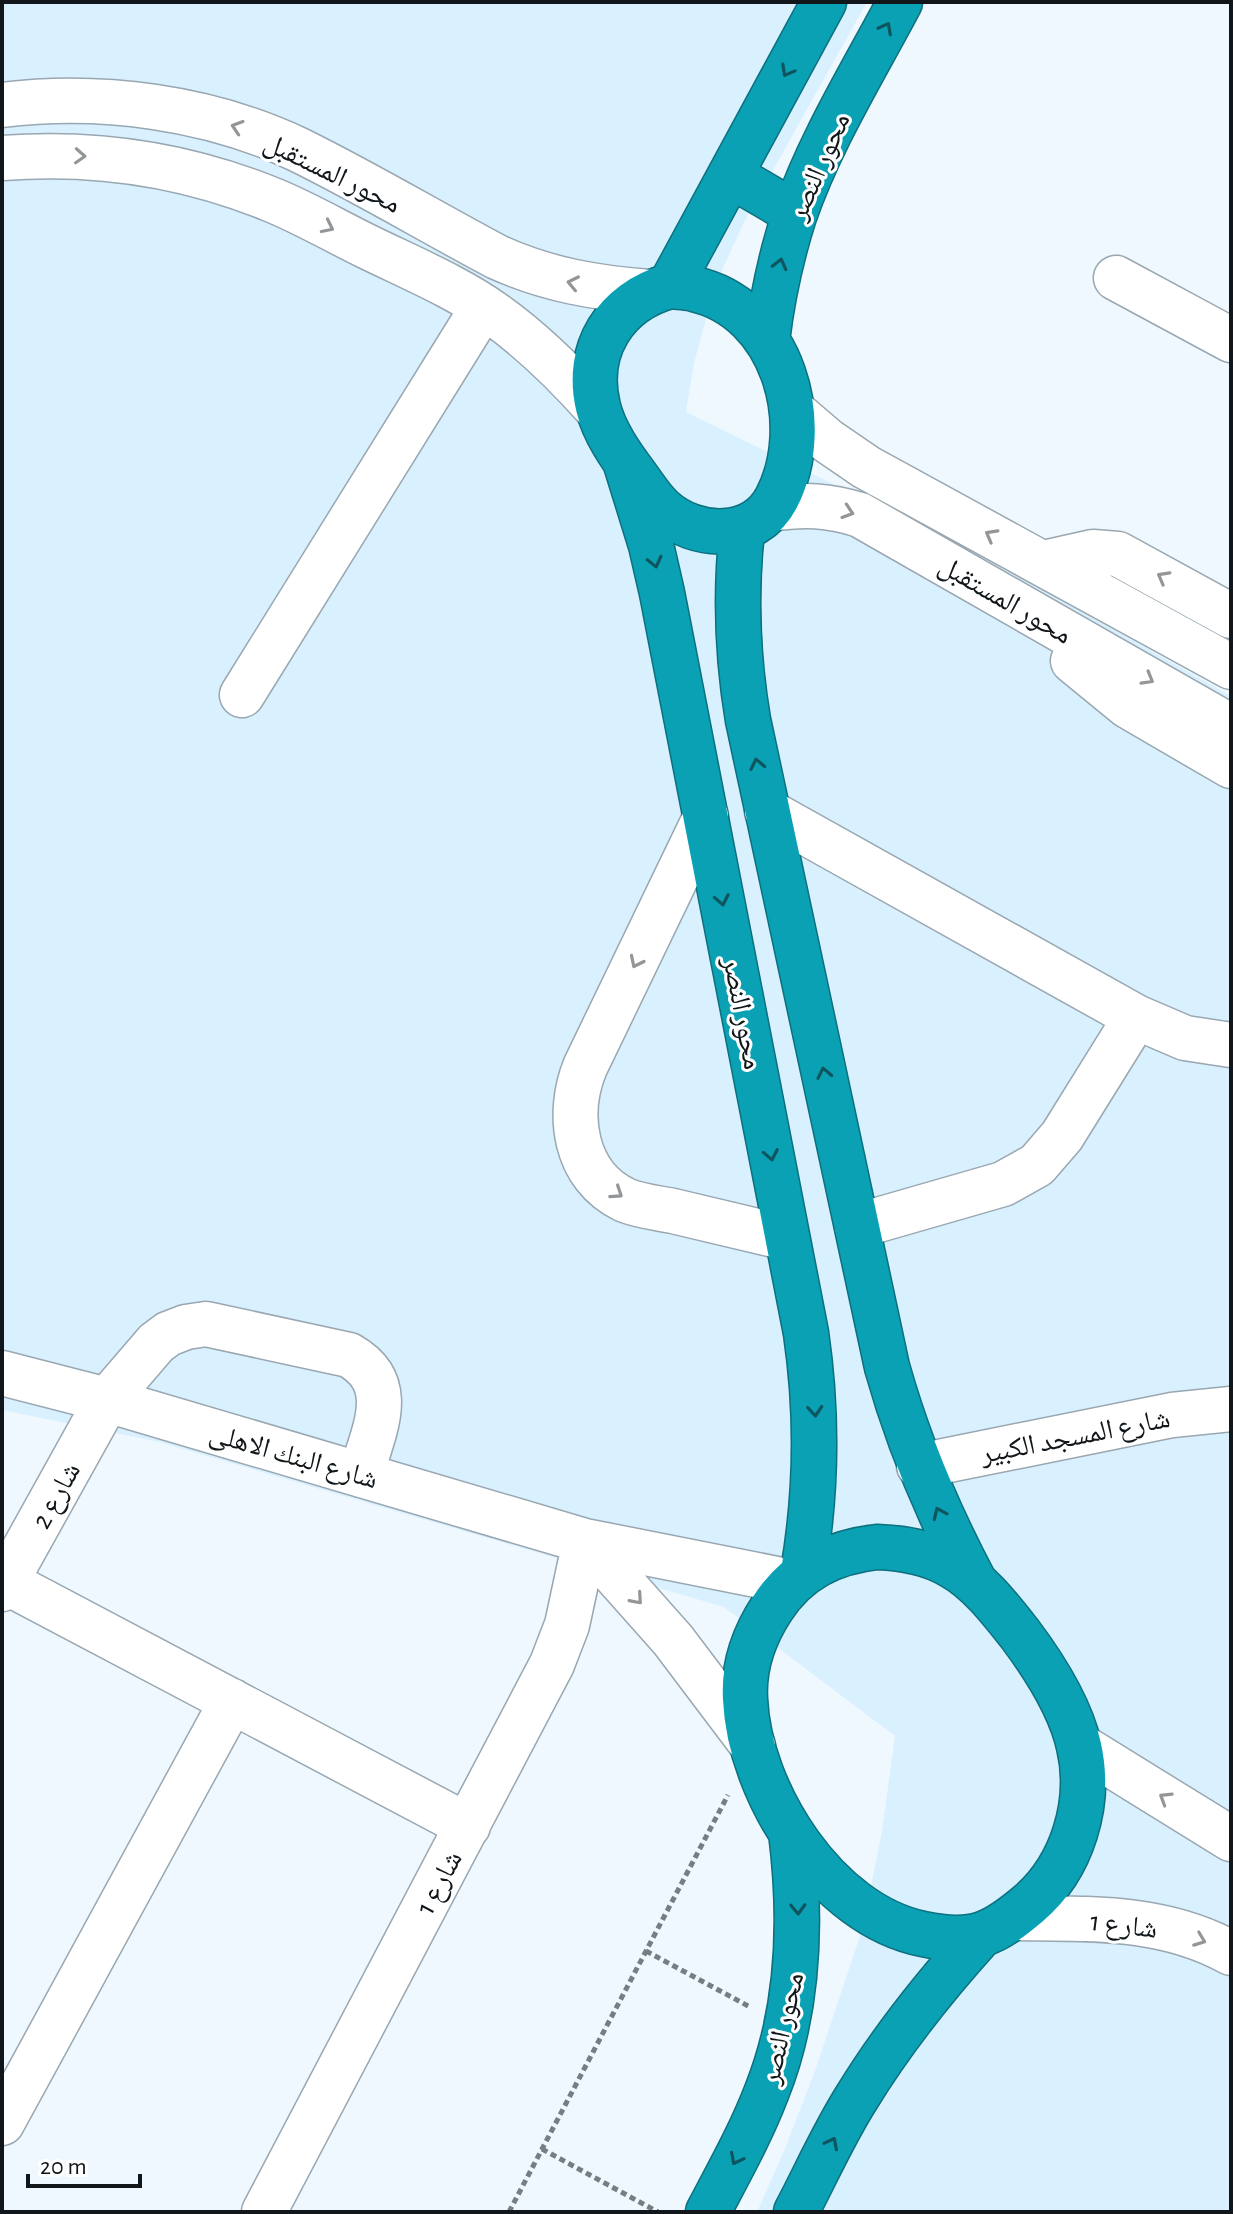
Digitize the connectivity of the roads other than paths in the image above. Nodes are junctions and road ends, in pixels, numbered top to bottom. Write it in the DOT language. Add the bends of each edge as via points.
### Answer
graph roads {
  1 [pos="824,2"];
  2 [pos="900,2"];
  3 [pos="2,105"];
  4 [pos="2,158"];
  5 [pos="730,175"];
  6 [pos="795,213"];
  7 [pos="1116,278"];
  8 [pos="660,289"];
  9 [pos="483,307"];
  10 [pos="1231,340"];
  11 [pos="767,341"];
  12 [pos="598,410"];
  13 [pos="793,411"];
  14 [pos="625,461"];
  15 [pos="757,519"];
  16 [pos="1044,563"];
  17 [pos="1029,612"];
  18 [pos="1231,616"];
  19 [pos="1231,667"];
  20 [pos="242,695"];
  21 [pos="1231,727"];
  22 [pos="1231,766"];
  23 [pos="767,811"];
  24 [pos="706,816"];
  25 [pos="1136,1017"];
  26 [pos="1231,1045"];
  27 [pos="857,1226"];
  28 [pos="787,1238"];
  29 [pos="2,1373"];
  30 [pos="107,1400"];
  31 [pos="1231,1409"];
  32 [pos="919,1466"];
  33 [pos="361,1475"];
  34 [pos="585,1541"];
  35 [pos="798,1577"];
  36 [pos="975,1583"];
  37 [pos="4,1586"];
  38 [pos="232,1701"];
  39 [pos="1079,1745"];
  40 [pos="753,1746"];
  41 [pos="468,1826"];
  42 [pos="791,1832"];
  43 [pos="1231,1839"];
  44 [pos="997,1926"];
  45 [pos="1231,1953"];
  46 [pos="2,2123"];
  47 [pos="264,2212"];
  48 [pos="708,2212"];
  49 [pos="796,2212"];
  1 -- 5 [label="highway, one-way"];
  6 -- 2 [label="highway, محور النصر, one-way" via="819,154"];
  8 -- 3 [label="street, محور المستقبل, one-way" via="588,287 527,271 297,149 237,127 125,103"];
  4 -- 9 [label="street, محور المستقبل, one-way" via="117,159 222,181 272,199"];
  5 -- 6 [label="highway"];
  5 -- 8 [label="highway"];
  11 -- 6 [label="highway, محور النصر, one-way" via="777,276"];
  7 -- 10 [label="street"];
  8 -- 11 [label="highway" via="695,289 716,297"];
  8 -- 12 [label="highway" via="631,304 602,341 595,364"];
  9 -- 12 [label="street, محور المستقبل" via="532,342"];
  9 -- 20 [label="street"];
  11 -- 13 [label="highway" via="788,386"];
  12 -- 14 [label="highway"];
  13 -- 15 [label="highway" via="791,461 783,486"];
  16 -- 13 [label="street, محور المستقبل, one-way" via="866,467"];
  14 -- 15 [label="highway" via="677,520 726,532"];
  14 -- 24 [label="highway, محور النصر, one-way" via="662,593"];
  15 -- 17 [label="street, محور المستقبل, one-way" via="801,504 860,515"];
  23 -- 15 [label="highway, one-way" via="740,673 737,625 737,577"];
  18 -- 16 [label="street, one-way" via="1118,554 1093,552"];
  16 -- 19 [label="street, محور المستقبل"];
  17 -- 21 [label="street, محور المستقبل, one-way"];
  17 -- 22 [label="street" via="1075,663 1128,706"];
  23 -- 25 [label="street"];
  27 -- 23 [label="highway, one-way"];
  24 -- 28 [label="highway, محور النصر, one-way"];
  24 -- 28 [label="street, one-way" via="585,1067 574,1123 591,1168 626,1200"];
  25 -- 26 [label="street" via="1185,1038"];
  25 -- 27 [label="street" via="1062,1136 1037,1165 1003,1184"];
  27 -- 32 [label="highway" via="887,1367"];
  28 -- 35 [label="highway, محور النصر, one-way" via="813,1381 816,1429 814,1493"];
  29 -- 30 [label="street, شارع البنك الاهلى"];
  30 -- 33 [label="street, شارع البنك الاهلى"];
  30 -- 33 [label="street, شارع 2" via="156,1343 186,1327 206,1324 349,1355 372,1373 381,1400"];
  30 -- 37 [label="street, شارع 2"];
  31 -- 32 [label="street, شارع المسجد الكبير" via="1172,1415"];
  36 -- 32 [label="highway, one-way"];
  33 -- 34 [label="street, شارع البنك الاهلى"];
  34 -- 35 [label="street, شارع البنك الاهلى"];
  34 -- 40 [label="street, one-way" via="673,1640"];
  34 -- 41 [label="street, شارع 1" via="567,1625 552,1664"];
  35 -- 36 [label="highway" via="826,1559 877,1547 930,1555"];
  35 -- 40 [label="highway" via="762,1623 746,1671"];
  36 -- 39 [label="highway" via="1034,1653"];
  37 -- 38 [label="street"];
  38 -- 41 [label="street"];
  38 -- 46 [label="street"];
  43 -- 39 [label="street, one-way"];
  39 -- 44 [label="highway" via="1082,1801 1067,1855 1053,1879"];
  40 -- 42 [label="highway"];
  41 -- 47 [label="street, شارع 1"];
  42 -- 44 [label="highway" via="847,1899 888,1924 958,1938"];
  42 -- 48 [label="highway, محور النصر, one-way" via="799,1921 786,2027 752,2128"];
  44 -- 45 [label="street, شارع 1, one-way" via="1123,1919 1175,1931"];
  49 -- 44 [label="highway, one-way" via="887,2050 923,2002"];
}
